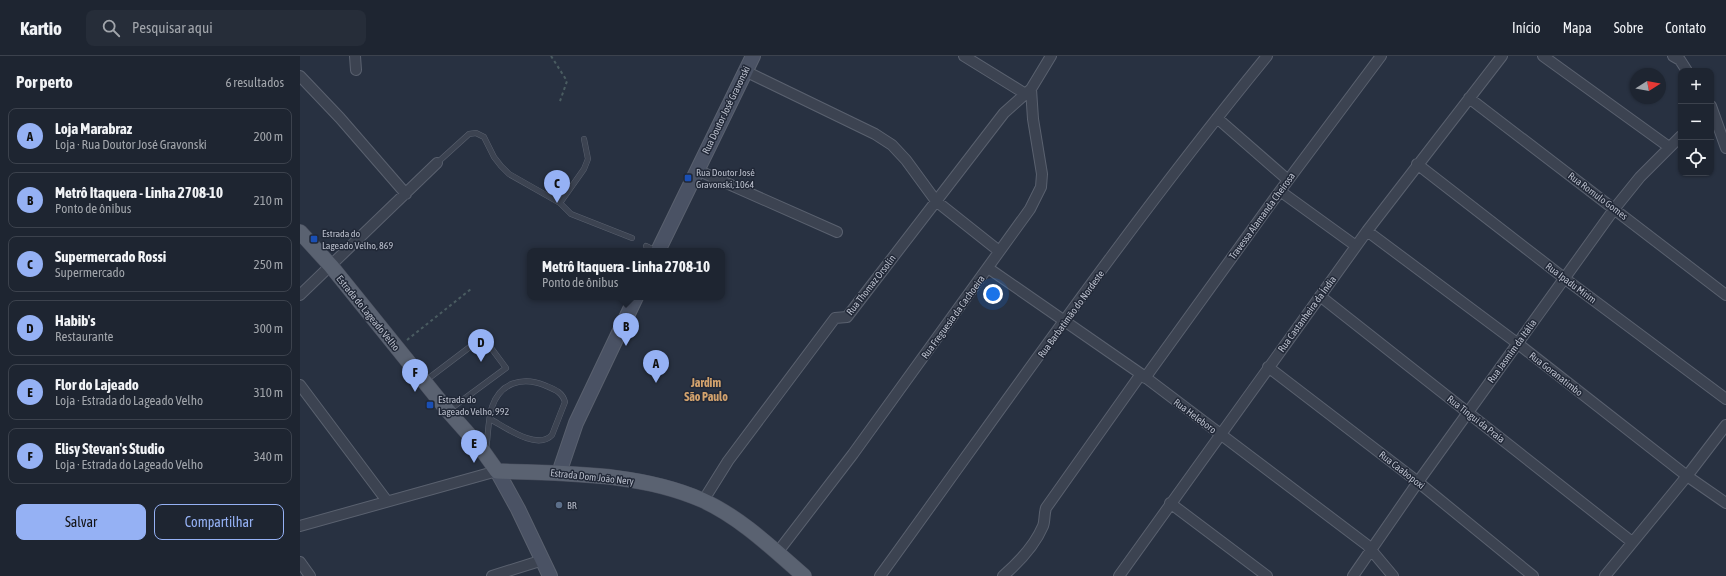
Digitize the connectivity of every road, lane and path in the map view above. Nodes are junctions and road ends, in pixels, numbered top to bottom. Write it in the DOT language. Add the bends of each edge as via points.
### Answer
graph roads {
  1 [pos="355,56"];
  2 [pos="551,56"];
  3 [pos="753,56"];
  4 [pos="964,56"];
  5 [pos="1051,56"];
  6 [pos="1267,56"];
  7 [pos="1381,56"];
  8 [pos="1502,56"];
  9 [pos="1543,56"];
  10 [pos="1679,57"];
  11 [pos="1685,68"];
  12 [pos="356,70"];
  13 [pos="745,71"];
  14 [pos="300,76"];
  15 [pos="1028,91"];
  16 [pos="1469,98"];
  17 [pos="559,104"];
  18 [pos="1714,115"];
  19 [pos="1217,118"];
  20 [pos="584,139"];
  21 [pos="1678,139"];
  22 [pos="1669,147"];
  23 [pos="1726,148"];
  24 [pos="437,163"];
  25 [pos="1417,164"];
  26 [pos="697,170"];
  27 [pos="1288,180"];
  28 [pos="1280,192"];
  29 [pos="406,194"];
  30 [pos="936,201"];
  31 [pos="560,203"];
  32 [pos="1615,208"];
  33 [pos="1367,231"];
  34 [pos="300,232"];
  35 [pos="837,232"];
  36 [pos="632,238"];
  37 [pos="1356,246"];
  38 [pos="655,248"];
  39 [pos="999,251"];
  40 [pos="331,266"];
  41 [pos="988,268"];
  42 [pos="1564,278"];
  43 [pos="471,289"];
  44 [pos="1726,294"];
  45 [pos="300,295"];
  46 [pos="1320,296"];
  47 [pos="635,300"];
  48 [pos="1065,321"];
  49 [pos="1517,344"];
  50 [pos="397,348"];
  51 [pos="1268,367"];
  52 [pos="1143,376"];
  53 [pos="424,382"];
  54 [pos="300,385"];
  55 [pos="1726,399"];
  56 [pos="448,411"];
  57 [pos="1468,412"];
  58 [pos="490,418"];
  59 [pos="1726,425"];
  60 [pos="1219,434"];
  61 [pos="486,455"];
  62 [pos="497,471"];
  63 [pos="559,473"];
  64 [pos="1687,476"];
  65 [pos="1418,482"];
  66 [pos="703,500"];
  67 [pos="387,501"];
  68 [pos="1170,503"];
  69 [pos="1726,503"];
  70 [pos="300,526"];
  71 [pos="1632,542"];
  72 [pos="1371,550"];
  73 [pos="777,553"];
  74 [pos="543,560"];
  75 [pos="300,562"];
  76 [pos="1123,574"];
  77 [pos="310,576"];
  78 [pos="492,576"];
  79 [pos="550,576"];
  80 [pos="804,576"];
  81 [pos="880,576"];
  82 [pos="1003,576"];
  83 [pos="1267,576"];
  84 [pos="1353,576"];
  85 [pos="1393,576"];
  86 [pos="1533,576"];
  87 [pos="1605,576"];
  1 -- 12 [label="street"];
  2 -- 17 [label="path" via="567,81"];
  3 -- 13 [label="street, Rua Doutor José Gravonski"];
  4 -- 15 [label="street"];
  5 -- 15 [label="street"];
  6 -- 19 [label="street, Rua Barbatimão do Nordeste"];
  7 -- 27 [label="street, Travessa Alamanda Cheirosa"];
  8 -- 16 [label="street, Rua Castanheira da Índia"];
  9 -- 22 [label="street"];
  10 -- 11 [label="street"];
  13 -- 26 [label="street, Rua Doutor José Gravonski"];
  13 -- 30 [label="street" via="875,134 892,145"];
  14 -- 29 [label="street"];
  15 -- 30 [label="street, Rua Thomaz Orsolin" via="1004,114"];
  15 -- 39 [label="street, Rua Freguesia da Cachoeira" via="1042,174 1040,187 1030,209"];
  16 -- 25 [label="street, Rua Castanheira da Índia"];
  16 -- 32 [label="street, Rua Romulo Gomes"];
  18 -- 23 [label="street"];
  19 -- 27 [label="street"];
  19 -- 48 [label="street, Rua Barbatimão do Nordeste"];
  20 -- 31 [label="lane" via="588,159"];
  21 -- 22 [label="street, Rua Jasmim da Itália"];
  22 -- 32 [label="street, Rua Jasmim da Itália"];
  24 -- 29 [label="street"];
  24 -- 31 [label="lane" via="469,134 476,133 484,137 494,157 509,174"];
  25 -- 33 [label="street, Rua Castanheira da Índia"];
  25 -- 42 [label="street, Rua Ipadu Mirim"];
  26 -- 35 [label="street"];
  26 -- 38 [label="street, Rua Doutor José Gravonski"];
  27 -- 28 [label="street, Travessa Alamanda Cheirosa"];
  28 -- 37 [label="street"];
  28 -- 52 [label="street, Travessa Alamanda Cheirosa"];
  29 -- 40 [label="street"];
  30 -- 39 [label="street"];
  30 -- 66 [label="street, Rua Thomaz Orsolin" via="847,317 835,318 728,461"];
  31 -- 36 [label="lane" via="571,214"];
  32 -- 42 [label="street, Rua Jasmim da Itália"];
  32 -- 44 [label="street, Rua Romulo Gomes"];
  33 -- 37 [label="street, Rua Castanheira da Índia"];
  33 -- 49 [label="street, Rua Goranatimbo"];
  34 -- 40 [label="main road, Estrada do Lageado Velho"];
  37 -- 46 [label="street, Rua Castanheira da Índia"];
  39 -- 41 [label="street, Rua Freguesia da Cachoeira"];
  40 -- 45 [label="street"];
  40 -- 50 [label="main road, Estrada do Lageado Velho"];
  41 -- 48 [label="street, Rua Heleboro"];
  41 -- 73 [label="street, Rua Freguesia da Cachoeira" via="853,454"];
  42 -- 49 [label="street, Rua Jasmim da Itália"];
  42 -- 55 [label="street, Rua Ipadu Mirim"];
  43 -- 50 [label="path"];
  46 -- 51 [label="street, Rua Castanheira da Índia"];
  46 -- 57 [label="street, Rua Tingui da Praia"];
  47 -- 63 [label="street" via="576,423"];
  48 -- 52 [label="street, Rua Heleboro"];
  48 -- 81 [label="street, Rua Barbatimão do Nordeste"];
  49 -- 57 [label="street, Rua Jasmim da Itália"];
  49 -- 64 [label="street, Rua Goranatimbo"];
  50 -- 53 [label="main road, Estrada do Lageado Velho"];
  51 -- 60 [label="street, Rua Castanheira da Índia"];
  51 -- 65 [label="street, Rua Caabopoxi"];
  52 -- 60 [label="street, Rua Heleboro"];
  52 -- 82 [label="street, Travessa Alamanda Cheirosa" via="1046,508 1042,527 1036,537 1017,563"];
  53 -- 56 [label="main road, Estrada do Lageado Velho"];
  53 -- 56 [label="lane" via="483,337 506,368"];
  54 -- 67 [label="street"];
  56 -- 61 [label="main road, Estrada do Lageado Velho"];
  57 -- 65 [label="street, Rua Jasmim da Itália"];
  57 -- 71 [label="street, Rua Tingui da Praia"];
  58 -- 58 [label="lane" via="491,408 498,395 516,381 540,383 559,392 565,402 548,439 534,441"];
  58 -- 61 [label="lane"];
  59 -- 64 [label="street"];
  60 -- 68 [label="street, Rua Castanheira da Índia"];
  60 -- 72 [label="street, Rua Heleboro"];
  61 -- 62 [label="main road, Estrada do Lageado Velho"];
  62 -- 63 [label="main road, Estrada Dom João Nery"];
  62 -- 67 [label="street"];
  62 -- 74 [label="street, Estrada do Lageado Velho"];
  63 -- 66 [label="main road, Estrada Dom João Nery" via="619,478 650,484"];
  64 -- 69 [label="street, Rua Goranatimbo"];
  64 -- 71 [label="street"];
  65 -- 72 [label="street, Rua Jasmim da Itália"];
  65 -- 86 [label="street, Rua Caabopoxi"];
  66 -- 73 [label="main road, Estrada Dom João Nery" via="743,525"];
  67 -- 70 [label="street"];
  68 -- 76 [label="street, Rua Castanheira da Índia"];
  68 -- 83 [label="street"];
  71 -- 87 [label="street"];
  72 -- 84 [label="street, Rua Jasmim da Itália"];
  72 -- 85 [label="street, Rua Heleboro"];
  73 -- 80 [label="main road, Estrada Dom João Nery"];
  74 -- 78 [label="street"];
  74 -- 79 [label="street, Estrada do Lageado Velho"];
  75 -- 77 [label="street"];
}
